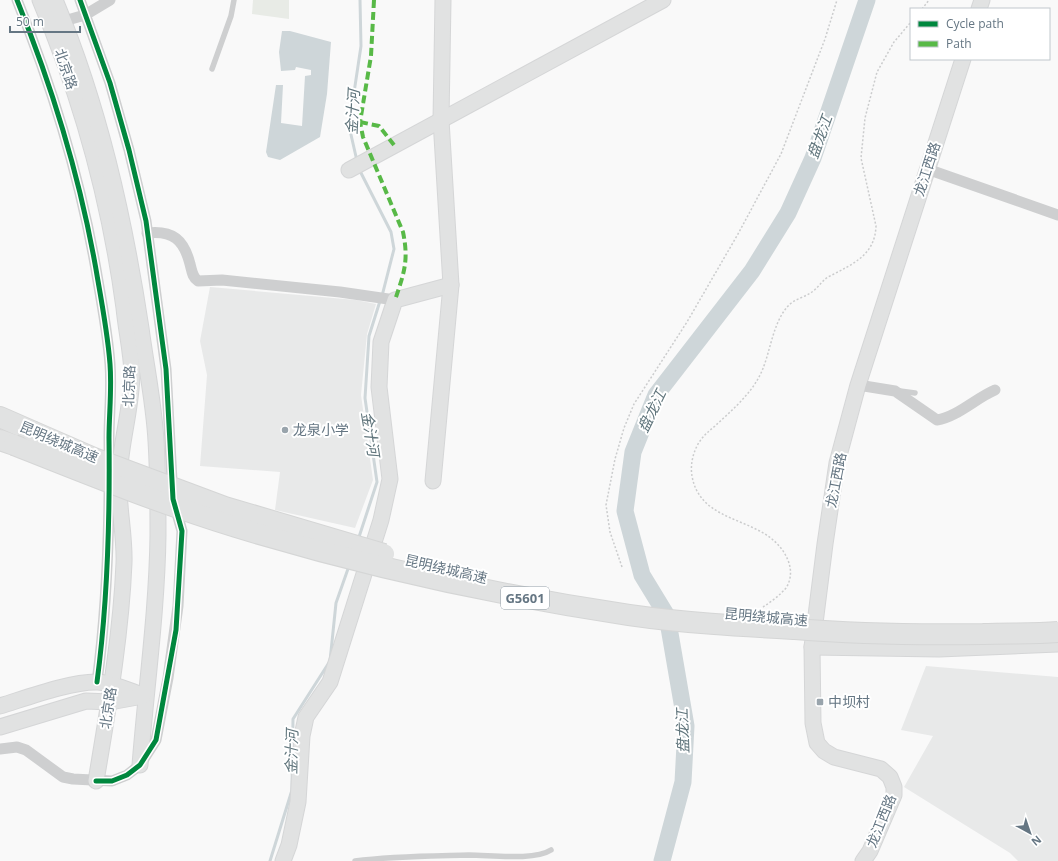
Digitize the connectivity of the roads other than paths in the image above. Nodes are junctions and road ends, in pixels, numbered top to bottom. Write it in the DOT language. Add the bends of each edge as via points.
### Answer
graph roads {
  1 [pos="17,0"];
  2 [pos="40,0"];
  3 [pos="55,0"];
  4 [pos="80,0"];
  5 [pos="110,0"];
  6 [pos="234,0"];
  7 [pos="443,0"];
  8 [pos="663,0"];
  9 [pos="85,15"];
  10 [pos="64,21"];
  11 [pos="963,60"];
  12 [pos="212,69"];
  13 [pos="441,120"];
  14 [pos="927,169"];
  15 [pos="349,170"];
  16 [pos="1058,215"];
  17 [pos="148,233"];
  18 [pos="451,285"];
  19 [pos="395,300"];
  20 [pos="858,385"];
  21 [pos="995,390"];
  22 [pos="895,391"];
  23 [pos="915,393"];
  24 [pos="0,417"];
  25 [pos="5,442"];
  26 [pos="433,481"];
  27 [pos="1058,619"];
  28 [pos="1058,632"];
  29 [pos="1058,644"];
  30 [pos="812,646"];
  31 [pos="104,683"];
  32 [pos="146,696"];
  33 [pos="110,702"];
  34 [pos="0,706"];
  35 [pos="0,727"];
  36 [pos="0,749"];
  37 [pos="140,765"];
  38 [pos="96,781"];
  39 [pos="551,850"];
  40 [pos="283,861"];
  41 [pos="355,861"];
  42 [pos="863,861"];
  1 -- 31 [label="street" via="62,122 90,232 106,330 110,366 110,527 103,640"];
  2 -- 31 [label="street, 北京路" via="54,33 86,129 111,232 132,370 130,405 119,479 124,561"];
  3 -- 10 [label="street, 北京路"];
  4 -- 9 [label="street"];
  5 -- 9 [label="street"];
  6 -- 12 [label="lane" via="231,16"];
  7 -- 13 [label="street"];
  8 -- 13 [label="street"];
  9 -- 10 [label="street"];
  9 -- 17 [label="street" via="110,83 126,138"];
  10 -- 32 [label="street, 北京路" via="97,118 131,261 156,440 158,535"];
  11 -- 14 [label="street, 龙江西路"];
  13 -- 15 [label="street"];
  13 -- 18 [label="street"];
  14 -- 16 [label="street"];
  14 -- 20 [label="street, 龙江西路"];
  17 -- 19 [label="street" via="170,234 177,238 183,245 194,278 198,281 222,280 354,293"];
  17 -- 37 [label="street" via="166,369 173,499 182,531 178,606 168,678 156,740"];
  18 -- 19 [label="street"];
  18 -- 26 [label="street"];
  19 -- 40 [label="street" via="382,342 379,387 390,479 381,520 330,682 306,717 302,736 298,802"];
  20 -- 22 [label="street"];
  20 -- 30 [label="street, 龙江西路" via="837,463"];
  21 -- 22 [label="street" via="945,419 936,420"];
  22 -- 23 [label="lane"];
  24 -- 27 [label="highway, 昆明绕城高速 / G5601, bridge" via="94,458 225,507 392,556 519,585 639,606 886,627"];
  25 -- 28 [label="highway, 昆明绕城高速 / G5601, bridge" via="91,476 234,526 429,579 508,595 631,615 793,629 930,635"];
  29 -- 30 [label="street" via="939,649"];
  30 -- 42 [label="street, 龙江西路" via="813,723 817,742 824,751 834,757 881,769 890,777 894,787 894,796 870,851"];
  31 -- 32 [label="street"];
  31 -- 33 [label="street, 北京路"];
  31 -- 34 [label="street" via="63,688"];
  32 -- 33 [label="street"];
  32 -- 37 [label="street, 北京路"];
  33 -- 35 [label="street" via="86,701"];
  33 -- 38 [label="street, 北京路"];
  36 -- 38 [label="street" via="17,747 26,750 62,777"];
  37 -- 38 [label="street" via="127,775 112,781"];
  39 -- 41 [label="lane" via="545,854 531,856"];
}
